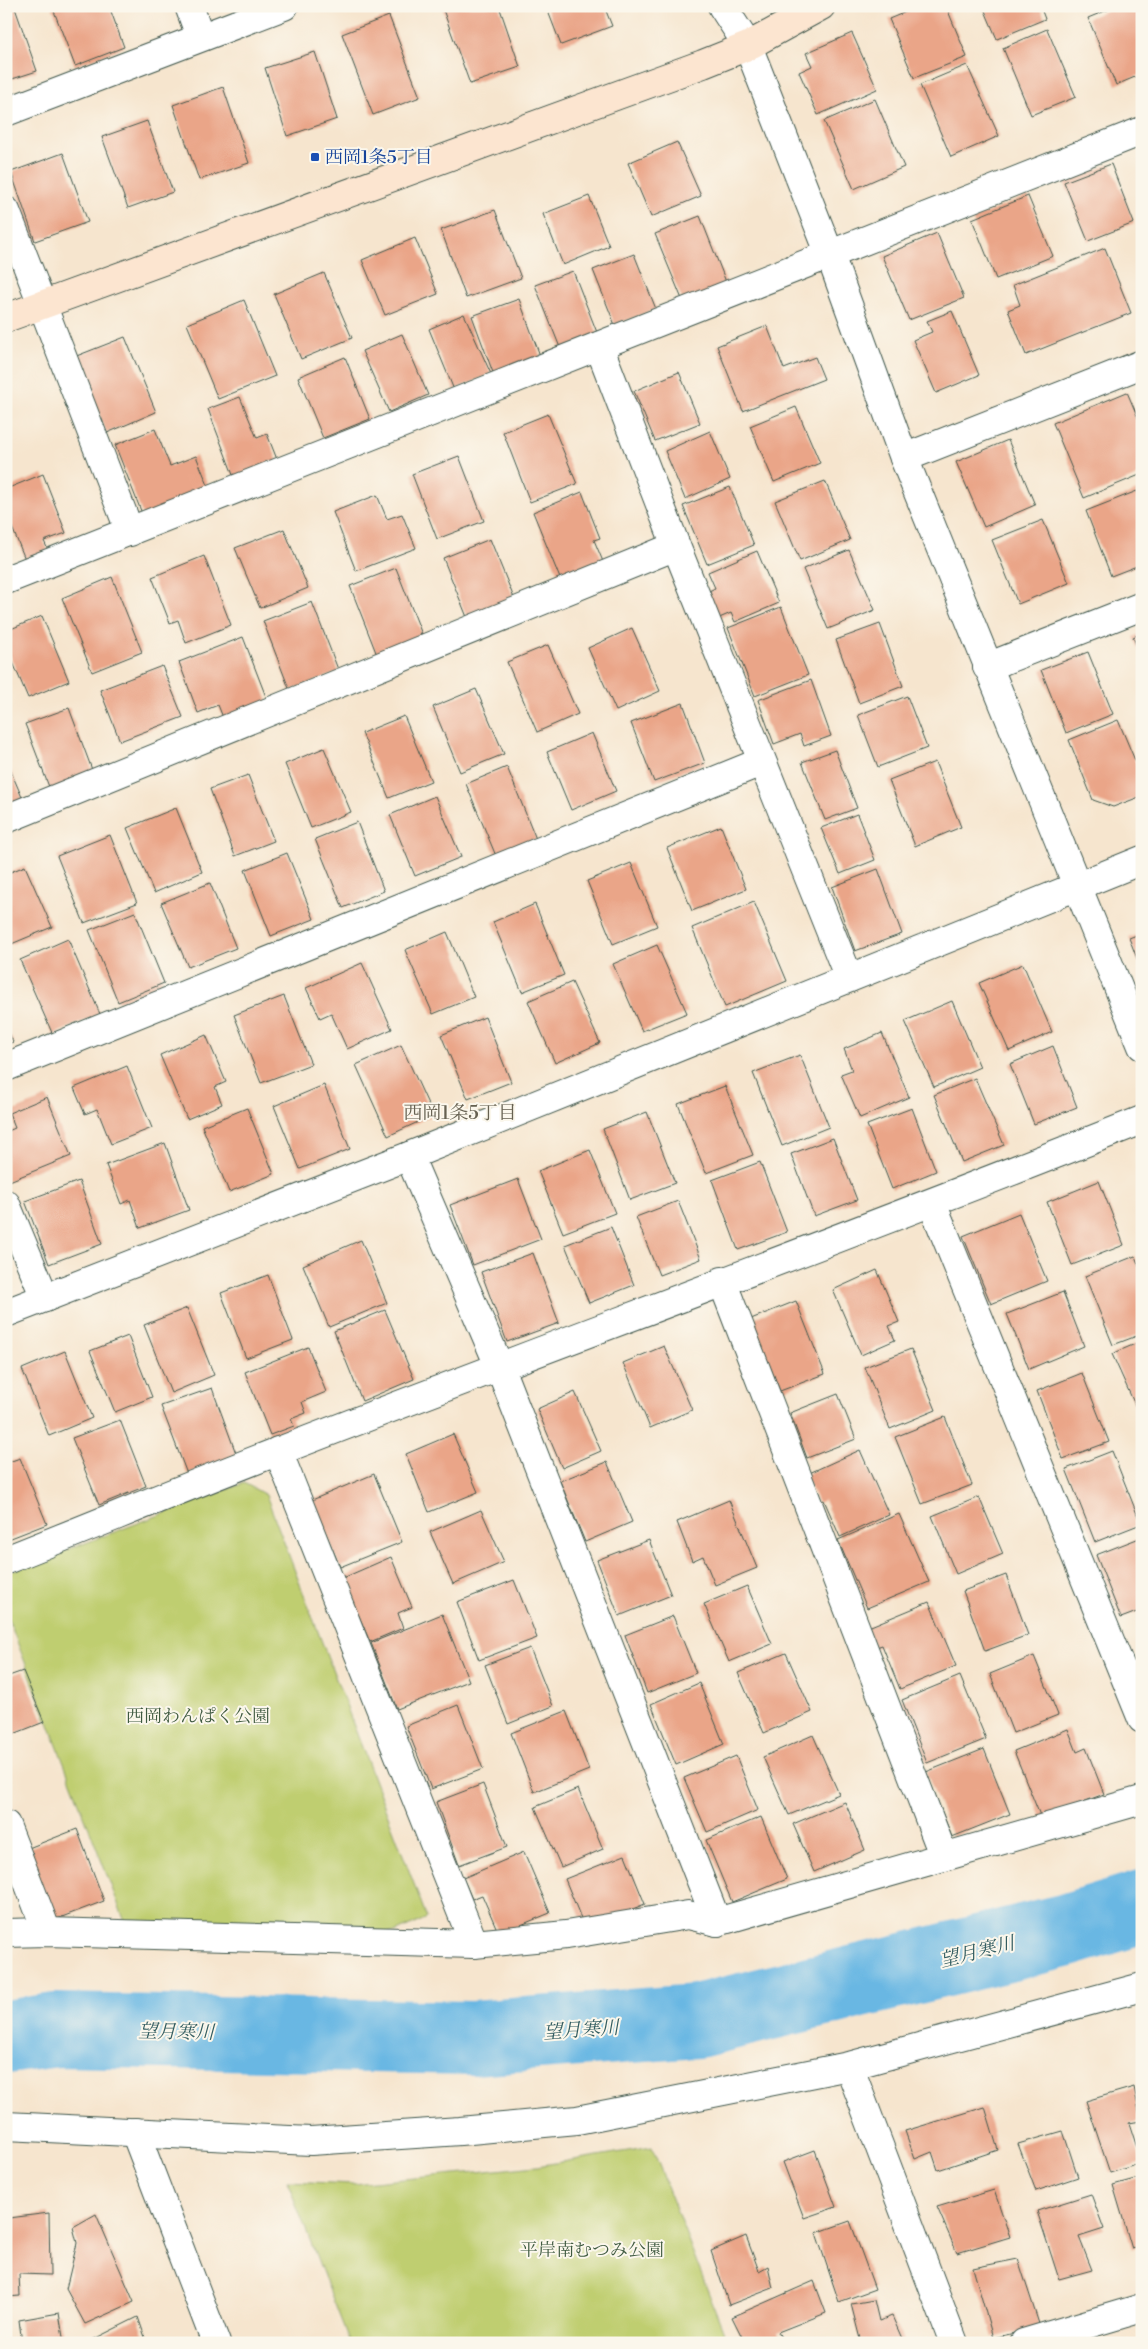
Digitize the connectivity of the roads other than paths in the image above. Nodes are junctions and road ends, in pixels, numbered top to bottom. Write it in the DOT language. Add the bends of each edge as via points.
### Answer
graph roads {
  1 [pos="189,6"];
  2 [pos="284,6"];
  3 [pos="722,6"];
  4 [pos="821,6"];
  5 [pos="200,36"];
  6 [pos="748,46"];
  7 [pos="6,112"];
  8 [pos="1142,131"];
  9 [pos="6,211"];
  10 [pos="830,255"];
  11 [pos="43,306"];
  12 [pos="6,318"];
  13 [pos="599,346"];
  14 [pos="1142,364"];
  15 [pos="904,458"];
  16 [pos="130,532"];
  17 [pos="676,546"];
  18 [pos="6,580"];
  19 [pos="1142,606"];
  20 [pos="987,667"];
  21 [pos="761,762"];
  22 [pos="6,819"];
  23 [pos="1142,860"];
  24 [pos="1078,885"];
  25 [pos="849,978"];
  26 [pos="1142,1046"];
  27 [pos="6,1067"];
  28 [pos="1142,1120"];
  29 [pos="409,1156"];
  30 [pos="932,1203"];
  31 [pos="6,1204"];
  32 [pos="722,1281"];
  33 [pos="44,1298"];
  34 [pos="6,1313"];
  35 [pos="500,1368"];
  36 [pos="278,1451"];
  37 [pos="6,1560"];
  38 [pos="1142,1719"];
  39 [pos="1142,1800"];
  40 [pos="6,1825"];
  41 [pos="944,1857"];
  42 [pos="717,1922"];
  43 [pos="48,1932"];
  44 [pos="6,1933"];
  45 [pos="474,1944"];
  46 [pos="1142,1987"];
  47 [pos="849,2066"];
  48 [pos="6,2126"];
  49 [pos="135,2132"];
  50 [pos="1142,2308"];
  51 [pos="216,2343"];
  52 [pos="954,2343"];
  53 [pos="1024,2343"];
  1 -- 5 [label="street"];
  2 -- 5 [label="street"];
  3 -- 6 [label="street"];
  4 -- 6 [label="street"];
  5 -- 7 [label="street"];
  6 -- 10 [label="street"];
  6 -- 11 [label="street"];
  8 -- 10 [label="street"];
  9 -- 11 [label="street"];
  10 -- 13 [label="street"];
  10 -- 15 [label="street"];
  11 -- 12 [label="street"];
  11 -- 16 [label="street"];
  13 -- 16 [label="street"];
  13 -- 17 [label="street"];
  14 -- 15 [label="street"];
  15 -- 20 [label="street"];
  16 -- 18 [label="street"];
  17 -- 21 [label="street"];
  17 -- 22 [label="street"];
  19 -- 20 [label="street"];
  20 -- 24 [label="street"];
  21 -- 25 [label="street"];
  21 -- 27 [label="street"];
  23 -- 24 [label="street"];
  24 -- 25 [label="street"];
  24 -- 26 [label="street"];
  25 -- 29 [label="street"];
  28 -- 30 [label="street"];
  29 -- 33 [label="street"];
  29 -- 35 [label="street"];
  30 -- 32 [label="street"];
  30 -- 38 [label="street"];
  31 -- 33 [label="street"];
  32 -- 35 [label="street"];
  32 -- 41 [label="street"];
  33 -- 34 [label="street"];
  35 -- 36 [label="street"];
  35 -- 42 [label="street"];
  36 -- 37 [label="street"];
  36 -- 45 [label="street"];
  39 -- 41 [label="street"];
  40 -- 43 [label="street"];
  41 -- 42 [label="street"];
  42 -- 45 [label="street" via="688,1915 566,1935"];
  43 -- 44 [label="street"];
  43 -- 45 [label="street"];
  46 -- 47 [label="street"];
  47 -- 49 [label="street" via="577,2120 460,2132 311,2141"];
  47 -- 52 [label="street"];
  48 -- 49 [label="street"];
  49 -- 51 [label="street"];
  50 -- 53 [label="street"];
}
